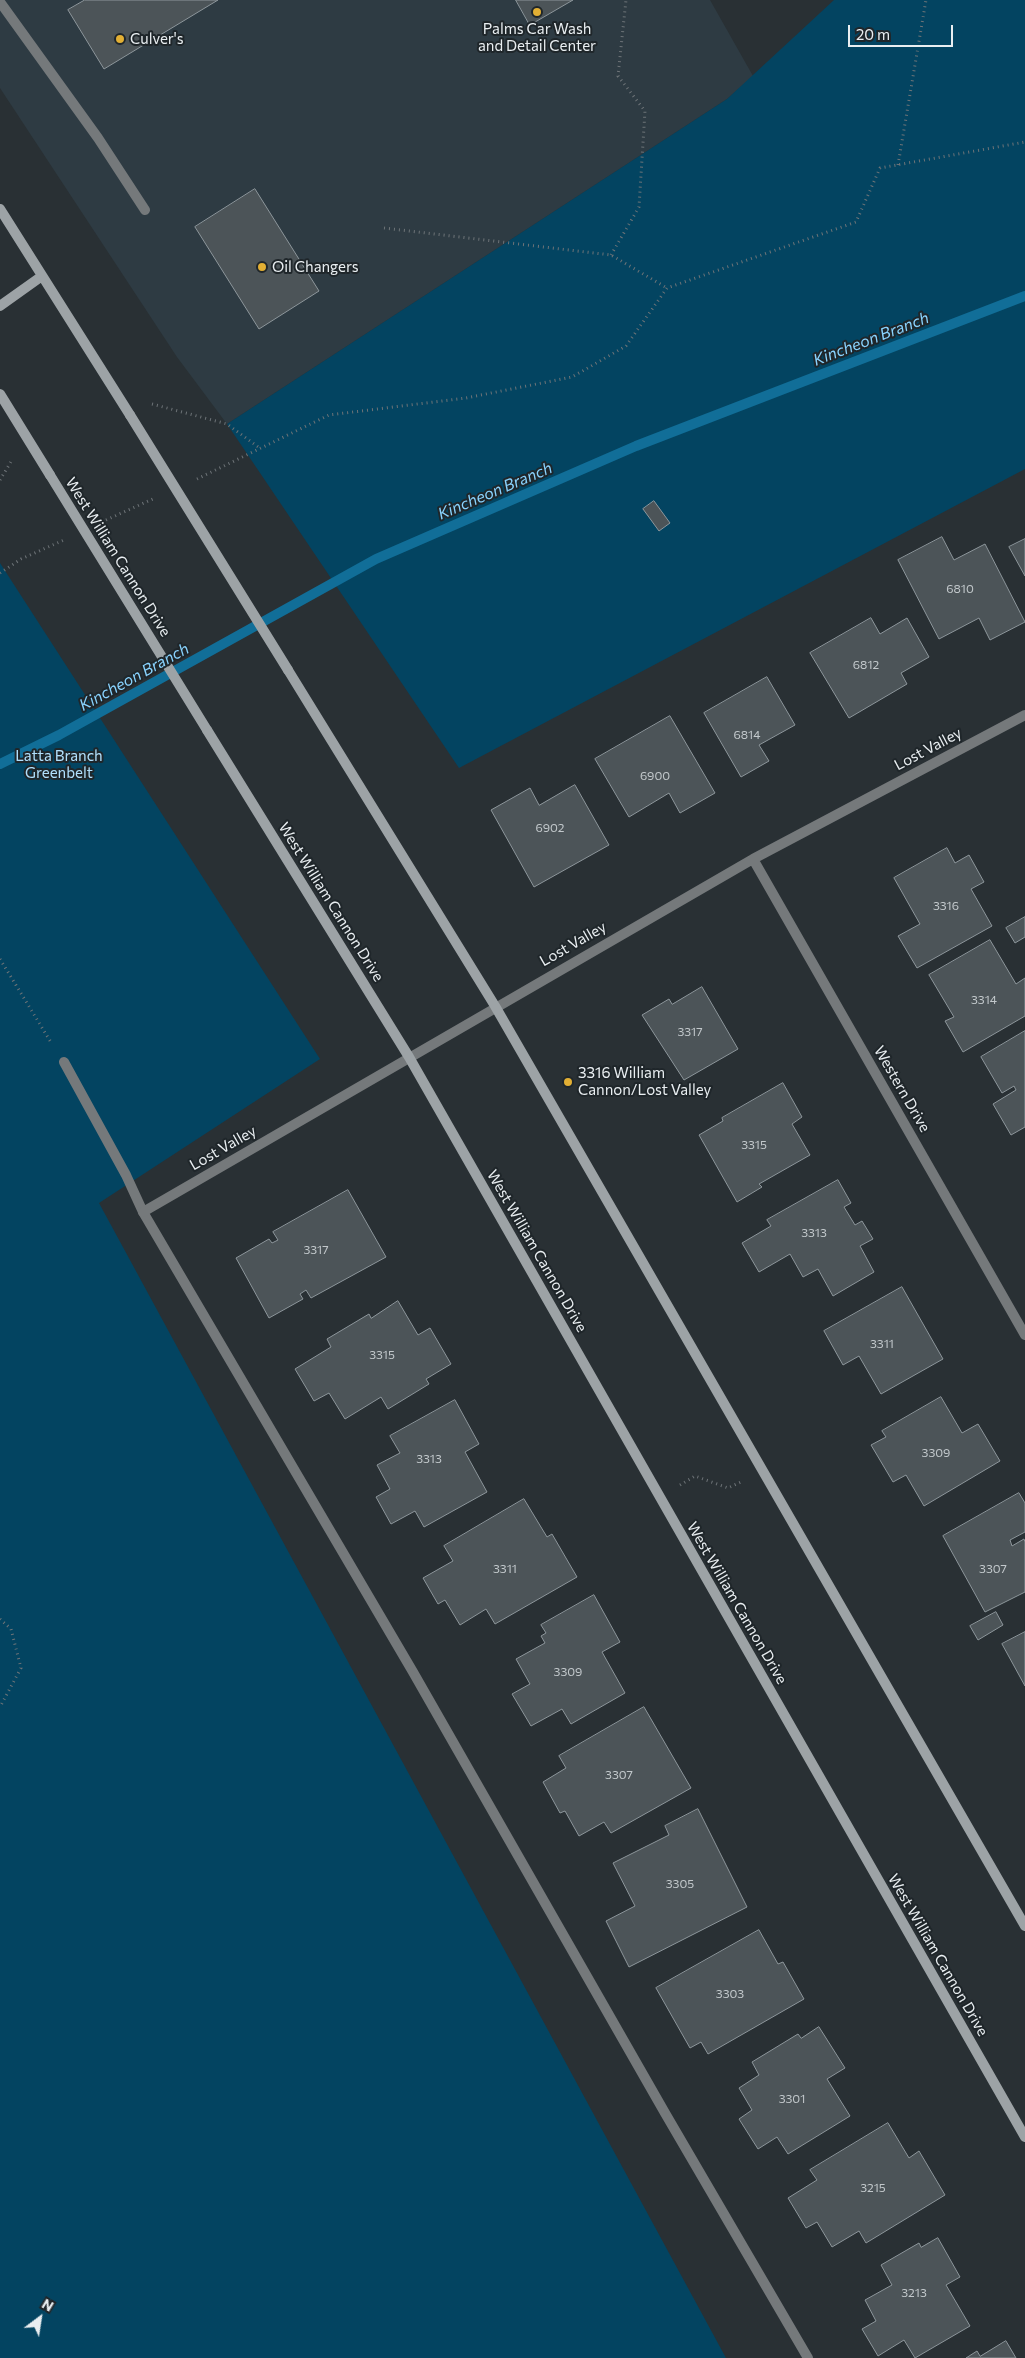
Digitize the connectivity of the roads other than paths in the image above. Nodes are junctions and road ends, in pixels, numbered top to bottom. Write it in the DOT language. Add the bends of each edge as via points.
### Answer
graph roads {
  1 [pos="0,2"];
  2 [pos="0,209"];
  3 [pos="146,210"];
  4 [pos="42,276"];
  5 [pos="0,306"];
  6 [pos="0,394"];
  7 [pos="1025,715"];
  8 [pos="753,858"];
  9 [pos="495,1006"];
  10 [pos="408,1056"];
  11 [pos="64,1062"];
  12 [pos="143,1212"];
  13 [pos="1025,1335"];
  14 [pos="1025,1926"];
  15 [pos="1025,2137"];
  16 [pos="808,2358"];
  1 -- 3 [label="street"];
  2 -- 4 [label="main road"];
  4 -- 5 [label="main road"];
  4 -- 9 [label="main road, bridge"];
  6 -- 10 [label="main road, West William Cannon Drive, bridge"];
  7 -- 8 [label="street, Lost Valley"];
  8 -- 9 [label="street, Lost Valley"];
  8 -- 13 [label="street, Western Drive"];
  9 -- 10 [label="street, Lost Valley"];
  9 -- 14 [label="main road"];
  10 -- 12 [label="street, Lost Valley"];
  10 -- 15 [label="main road, West William Cannon Drive"];
  11 -- 12 [label="street" via="126,1174"];
  12 -- 16 [label="street" via="413,1672"];
}
